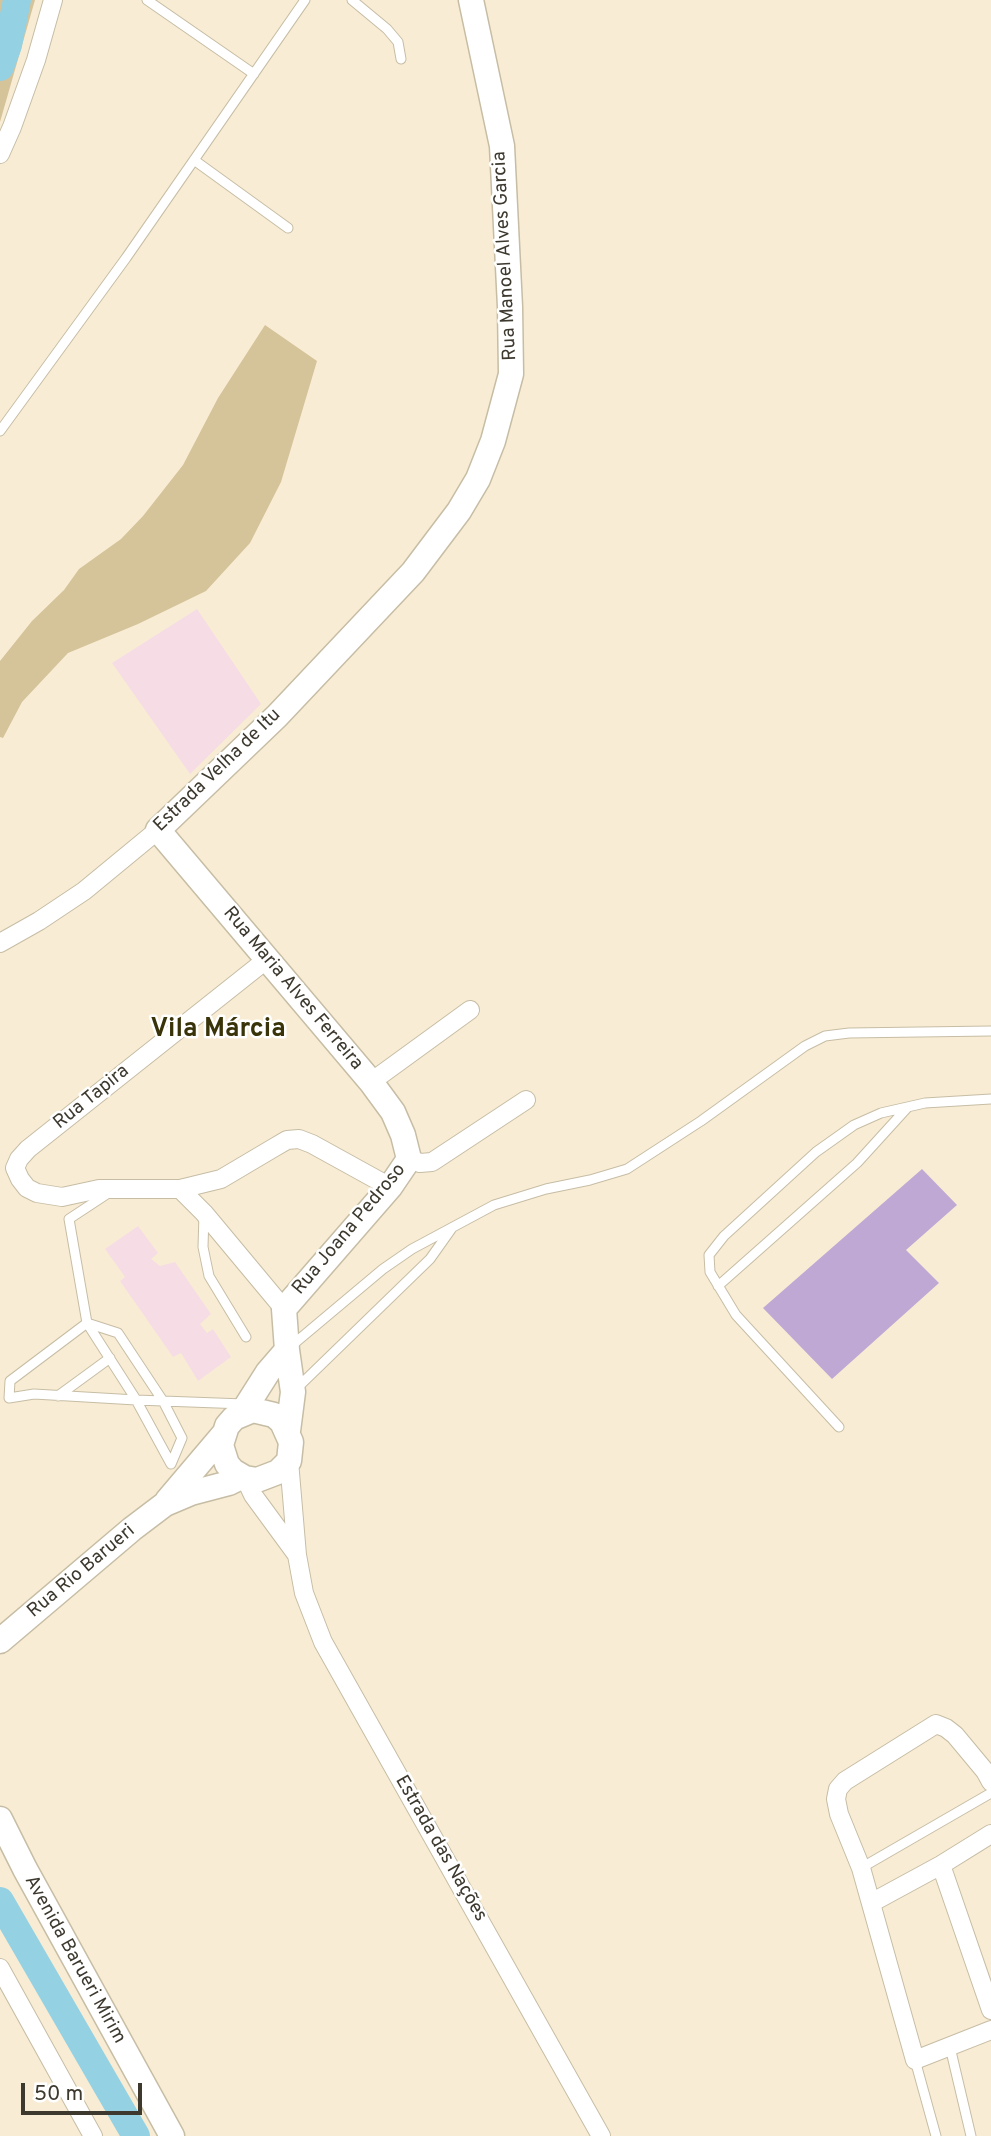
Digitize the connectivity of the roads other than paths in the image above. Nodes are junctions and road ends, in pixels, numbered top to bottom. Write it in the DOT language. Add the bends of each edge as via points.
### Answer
graph roads {
  1 [pos="53,0"];
  2 [pos="147,0"];
  3 [pos="305,0"];
  4 [pos="352,0"];
  5 [pos="471,0"];
  6 [pos="401,59"];
  7 [pos="254,74"];
  8 [pos="0,154"];
  9 [pos="194,160"];
  10 [pos="288,228"];
  11 [pos="0,432"];
  12 [pos="412,572"];
  13 [pos="158,830"];
  14 [pos="0,943"];
  15 [pos="266,960"];
  16 [pos="470,1010"];
  17 [pos="991,1031"];
  18 [pos="371,1082"];
  19 [pos="991,1099"];
  20 [pos="526,1100"];
  21 [pos="908,1107"];
  22 [pos="409,1159"];
  23 [pos="390,1187"];
  24 [pos="114,1189"];
  25 [pos="180,1189"];
  26 [pos="204,1213"];
  27 [pos="453,1227"];
  28 [pos="719,1286"];
  29 [pos="284,1309"];
  30 [pos="87,1323"];
  31 [pos="246,1337"];
  32 [pos="287,1350"];
  33 [pos="110,1358"];
  34 [pos="293,1392"];
  35 [pos="58,1396"];
  36 [pos="136,1400"];
  37 [pos="163,1401"];
  38 [pos="245,1408"];
  39 [pos="839,1427"];
  40 [pos="288,1431"];
  41 [pos="223,1435"];
  42 [pos="289,1461"];
  43 [pos="243,1478"];
  44 [pos="164,1504"];
  45 [pos="297,1555"];
  46 [pos="0,1641"];
  47 [pos="991,1782"];
  48 [pos="991,1793"];
  49 [pos="0,1819"];
  50 [pos="991,1834"];
  51 [pos="942,1865"];
  52 [pos="861,1868"];
  53 [pos="871,1903"];
  54 [pos="0,1968"];
  55 [pos="991,2010"];
  56 [pos="991,2031"];
  57 [pos="950,2046"];
  58 [pos="915,2060"];
  59 [pos="93,2136"];
  60 [pos="172,2136"];
  61 [pos="601,2136"];
  62 [pos="936,2136"];
  63 [pos="971,2136"];
  1 -- 8 [label="street"];
  2 -- 7 [label="lane"];
  3 -- 7 [label="lane"];
  4 -- 6 [label="lane" via="398,42"];
  5 -- 12 [label="street, Rua Manoel Alves Garcia" via="502,146 511,374 478,479"];
  7 -- 9 [label="lane"];
  9 -- 10 [label="lane"];
  9 -- 11 [label="lane"];
  12 -- 13 [label="street, Estrada Velha de Itu" via="276,716"];
  13 -- 14 [label="street, Estrada Velha de Itu" via="84,891"];
  13 -- 15 [label="street, Rua Maria Alves Ferreira"];
  15 -- 18 [label="street, Rua Maria Alves Ferreira"];
  15 -- 24 [label="street, Rua Tapira" via="19,1159 15,1168 27,1188 37,1193 62,1196"];
  16 -- 18 [label="street"];
  17 -- 27 [label="lane" via="825,1036 627,1169 494,1205"];
  18 -- 22 [label="street, Rua Maria Alves Ferreira" via="393,1112"];
  19 -- 21 [label="lane"];
  20 -- 22 [label="street, Rua Joana Pedroso" via="432,1162"];
  21 -- 28 [label="lane" via="856,1163"];
  21 -- 28 [label="lane" via="854,1125 816,1152 724,1236 709,1255 710,1272"];
  22 -- 23 [label="street, Rua Joana Pedroso"];
  23 -- 25 [label="street" via="299,1139 287,1140 221,1179"];
  23 -- 29 [label="street, Rua Joana Pedroso"];
  24 -- 25 [label="street"];
  24 -- 30 [label="lane" via="69,1219"];
  25 -- 26 [label="street"];
  26 -- 29 [label="street"];
  26 -- 31 [label="lane" via="203,1247 209,1276"];
  27 -- 32 [label="lane" via="383,1269"];
  27 -- 34 [label="lane" via="430,1259"];
  28 -- 39 [label="lane" via="736,1315"];
  29 -- 32 [label="street"];
  30 -- 33 [label="lane"];
  30 -- 35 [label="lane" via="10,1381 9,1398"];
  30 -- 37 [label="lane" via="118,1333"];
  32 -- 34 [label="street"];
  32 -- 38 [label="street"];
  33 -- 35 [label="lane"];
  33 -- 36 [label="lane"];
  34 -- 40 [label="street"];
  35 -- 36 [label="lane"];
  36 -- 37 [label="lane"];
  36 -- 37 [label="lane" via="171,1464 182,1438"];
  37 -- 38 [label="lane"];
  38 -- 40 [label="street" via="274,1415"];
  38 -- 41 [label="street"];
  40 -- 42 [label="street"];
  41 -- 43 [label="street" via="226,1464"];
  41 -- 44 [label="street, Rua Rio Barueri"];
  42 -- 43 [label="street" via="268,1478"];
  42 -- 45 [label="street, Estrada das Nações"];
  43 -- 44 [label="street, Rua Rio Barueri"];
  43 -- 45 [label="street, Estrada das Nações"];
  44 -- 46 [label="street, Rua Rio Barueri"];
  45 -- 61 [label="street, Estrada das Nações" via="304,1593 323,1642"];
  47 -- 52 [label="street" via="955,1735 936,1724 860,1770 838,1789 836,1799"];
  48 -- 52 [label="lane"];
  49 -- 60 [label="street, Avenida Barueri Mirim"];
  50 -- 51 [label="street"];
  51 -- 53 [label="street"];
  51 -- 55 [label="street"];
  52 -- 53 [label="street"];
  53 -- 58 [label="street"];
  54 -- 59 [label="street"];
  56 -- 57 [label="street"];
  57 -- 58 [label="street"];
  57 -- 63 [label="lane"];
  58 -- 62 [label="lane"];
}
